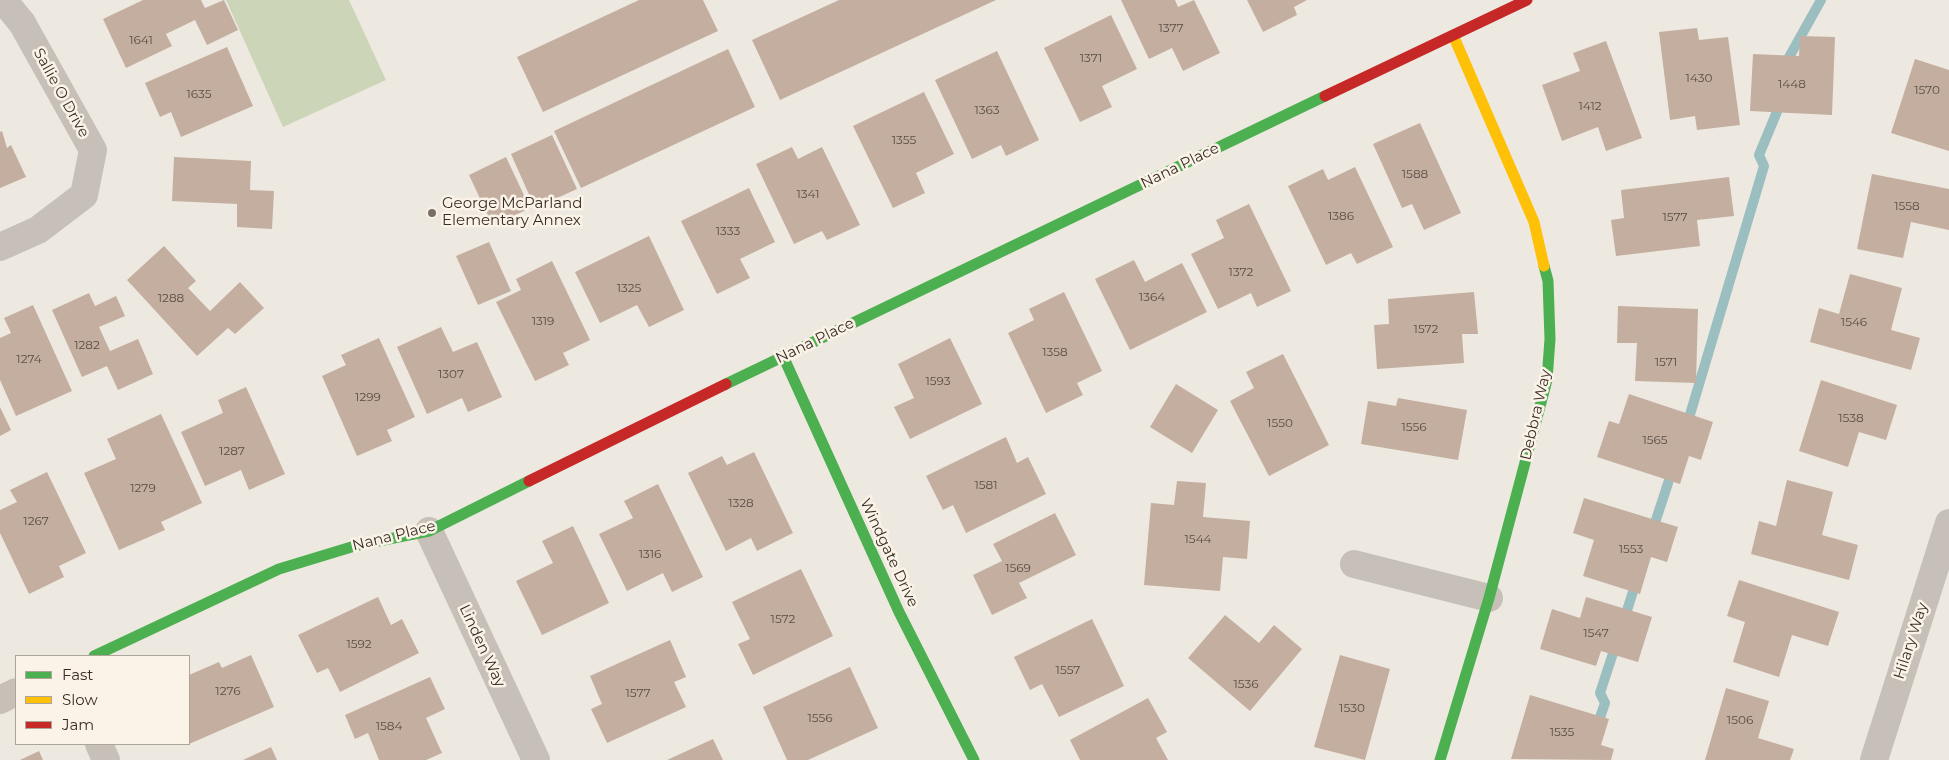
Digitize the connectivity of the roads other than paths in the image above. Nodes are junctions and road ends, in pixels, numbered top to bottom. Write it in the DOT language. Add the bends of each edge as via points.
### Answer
graph roads {
  1 [pos="3,0"];
  2 [pos="1527,0"];
  3 [pos="1453,35"];
  4 [pos="0,247"];
  5 [pos="783,356"];
  6 [pos="1949,523"];
  7 [pos="429,531"];
  8 [pos="1354,564"];
  9 [pos="1489,598"];
  10 [pos="96,655"];
  11 [pos="15,692"];
  12 [pos="0,700"];
  13 [pos="99,745"];
  14 [pos="106,760"];
  15 [pos="536,760"];
  16 [pos="974,760"];
  17 [pos="1440,760"];
  18 [pos="1874,760"];
  1 -- 4 [label="street, Sallie O Drive" via="22,23 93,150 84,194 38,230"];
  2 -- 3 [label="street, Nana Place"];
  3 -- 5 [label="street, Nana Place"];
  3 -- 9 [label="street, Debbra Way" via="1534,222 1548,281 1550,339 1547,380"];
  5 -- 7 [label="street, Nana Place"];
  5 -- 16 [label="street, Windgate Drive" via="899,612"];
  6 -- 18 [label="street, Hilary Way"];
  7 -- 10 [label="street, Nana Place" via="358,545 279,569"];
  7 -- 15 [label="street, Linden Way"];
  8 -- 9 [label="street"];
  9 -- 17 [label="street, Debbra Way"];
  11 -- 12 [label="street"];
  13 -- 14 [label="street"];
}
